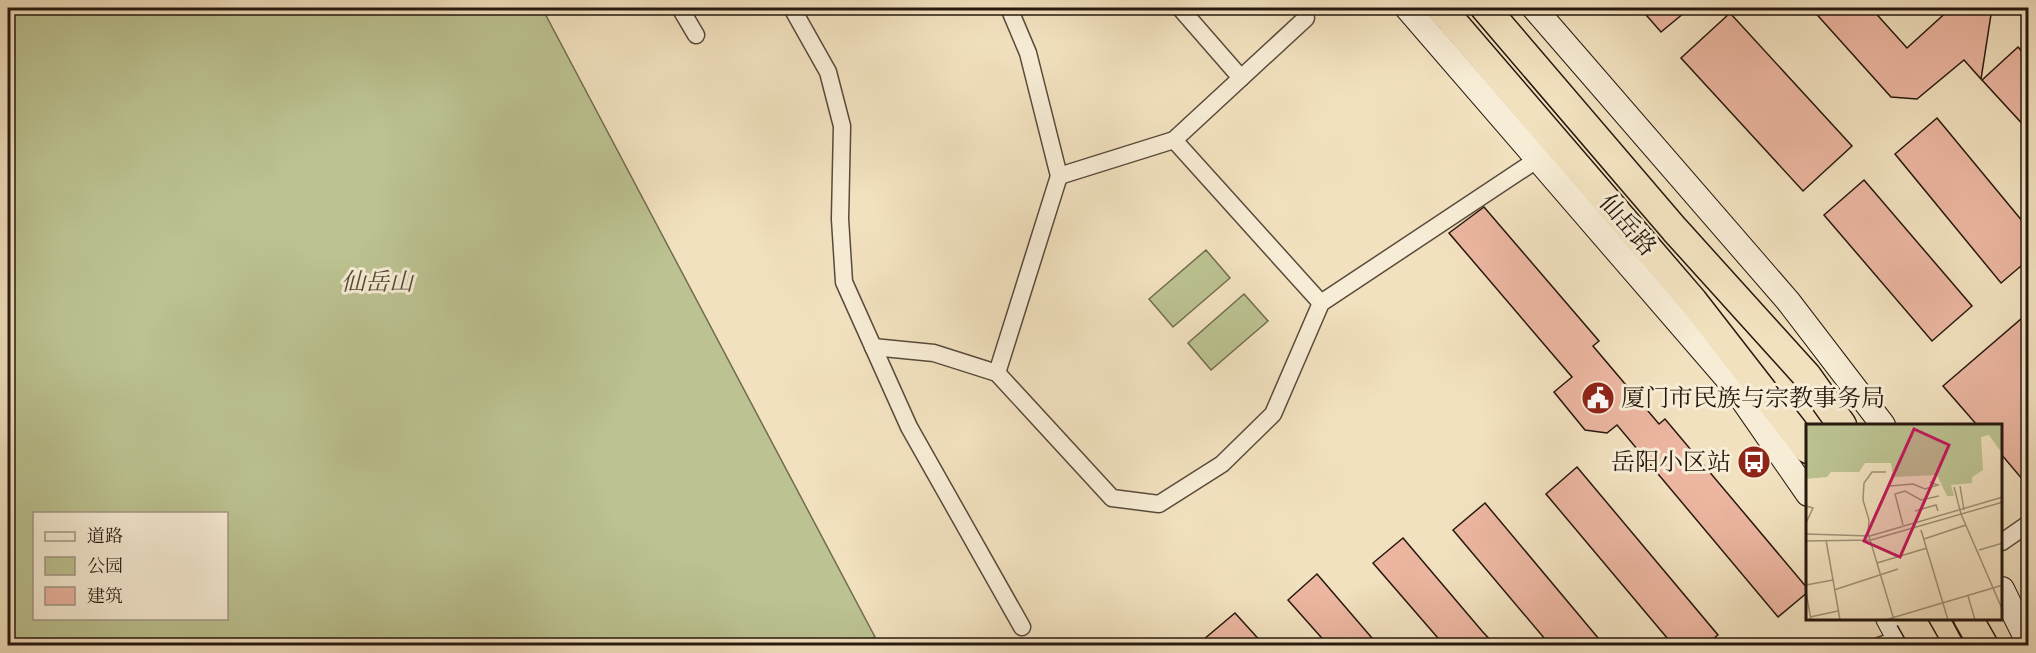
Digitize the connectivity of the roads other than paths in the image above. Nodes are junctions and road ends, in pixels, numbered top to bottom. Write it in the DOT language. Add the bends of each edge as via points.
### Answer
graph roads {
  1 [pos="680,8"];
  2 [pos="792,8"];
  3 [pos="1009,8"];
  4 [pos="1180,8"];
  5 [pos="1407,8"];
  6 [pos="1441,8"];
  7 [pos="1485,8"];
  8 [pos="1533,8"];
  9 [pos="1306,18"];
  10 [pos="696,35"];
  11 [pos="1241,78"];
  12 [pos="1174,140"];
  13 [pos="1538,159"];
  14 [pos="1059,176"];
  15 [pos="1321,303"];
  16 [pos="873,347"];
  17 [pos="998,373"];
  18 [pos="1841,424"];
  19 [pos="1882,424"];
  20 [pos="1806,446"];
  21 [pos="1806,491"];
  22 [pos="2028,524"];
  23 [pos="2003,541"];
  24 [pos="2003,593"];
  25 [pos="1916,620"];
  26 [pos="1935,620"];
  27 [pos="1969,620"];
  28 [pos="1022,627"];
  29 [pos="1896,633"];
  30 [pos="2028,642"];
  31 [pos="1926,645"];
  32 [pos="1949,645"];
  33 [pos="1984,645"];
  1 -- 10 [label="street"];
  2 -- 16 [label="street" via="828,72 842,126 840,219 844,282"];
  3 -- 14 [label="street" via="1028,53"];
  4 -- 11 [label="street"];
  5 -- 13 [label="main road"];
  6 -- 20 [label="highway, 仙岳路" via="1693,301"];
  7 -- 18 [label="highway, 仙岳路" via="1675,230 1807,376"];
  8 -- 19 [label="main road" via="1788,301"];
  9 -- 11 [label="street"];
  11 -- 12 [label="street"];
  12 -- 14 [label="street"];
  12 -- 15 [label="street"];
  13 -- 15 [label="street"];
  13 -- 21 [label="main road" via="1731,382"];
  14 -- 17 [label="street"];
  15 -- 17 [label="street" via="1273,414 1221,464 1159,504 1112,498"];
  16 -- 17 [label="street" via="934,353"];
  16 -- 28 [label="street" via="909,427"];
  22 -- 23 [label="street"];
  24 -- 30 [label="main road"];
  25 -- 29 [label="street"];
  26 -- 32 [label="highway"];
  27 -- 33 [label="highway"];
  29 -- 31 [label="highway, bridge"];
}
